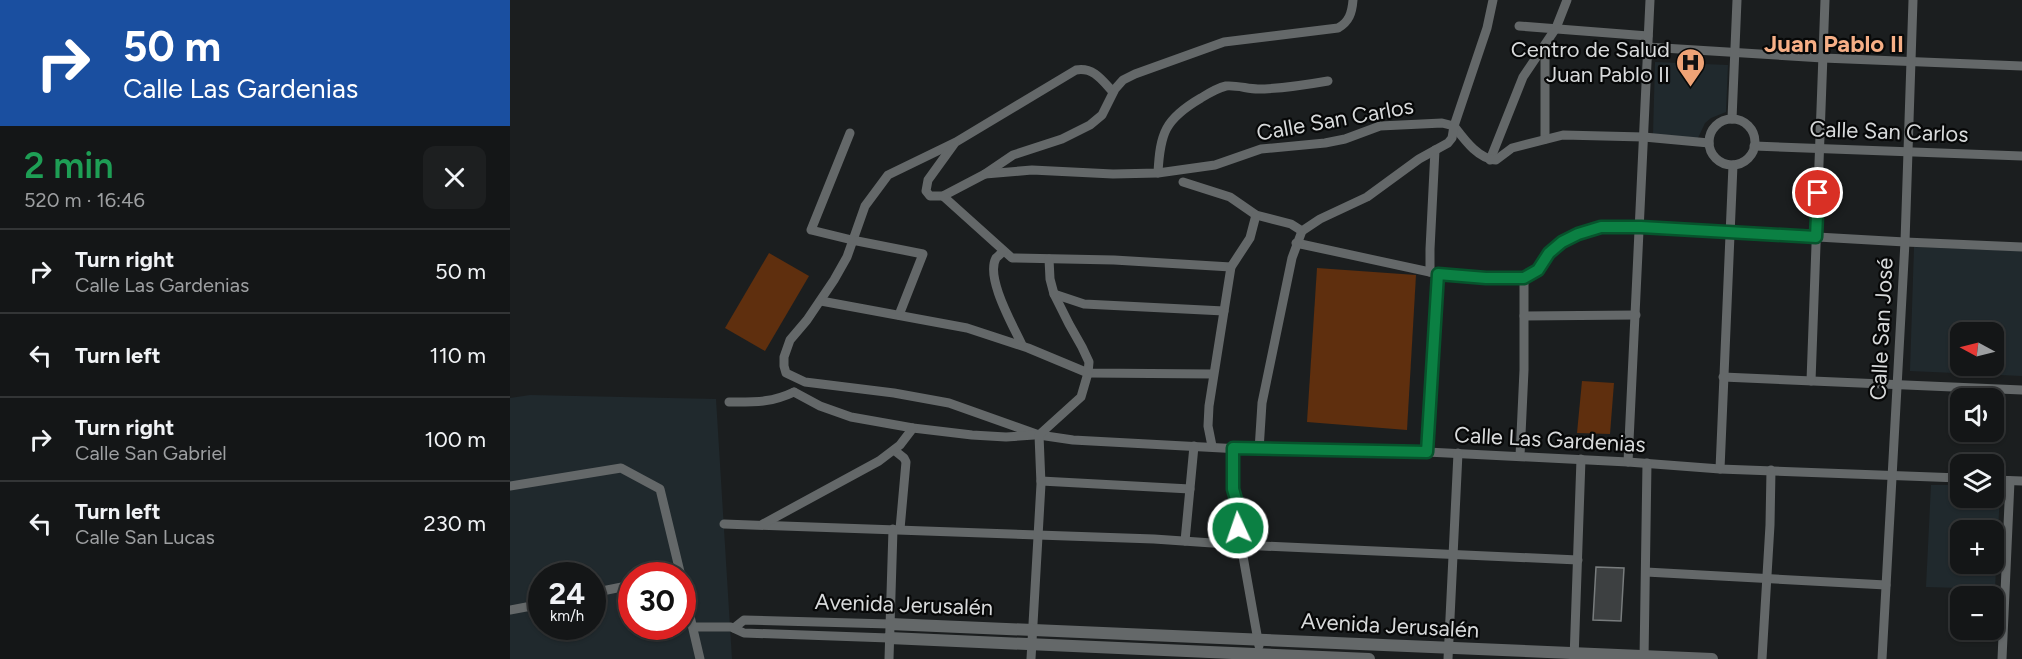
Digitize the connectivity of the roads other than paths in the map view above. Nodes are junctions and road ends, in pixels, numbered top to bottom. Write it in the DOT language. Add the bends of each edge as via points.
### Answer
graph roads {
  1 [pos="1353,0"];
  2 [pos="1493,0"];
  3 [pos="1567,0"];
  4 [pos="1650,0"];
  5 [pos="1737,0"];
  6 [pos="1825,0"];
  7 [pos="1913,0"];
  8 [pos="1519,26"];
  9 [pos="1556,28"];
  10 [pos="1648,36"];
  11 [pos="1545,46"];
  12 [pos="1647,47"];
  13 [pos="1735,53"];
  14 [pos="1823,58"];
  15 [pos="1911,62"];
  16 [pos="2022,66"];
  17 [pos="1328,81"];
  18 [pos="1113,92"];
  19 [pos="1732,119"];
  20 [pos="1454,126"];
  21 [pos="850,133"];
  22 [pos="1644,137"];
  23 [pos="1545,139"];
  24 [pos="956,142"];
  25 [pos="1709,143"];
  26 [pos="1754,146"];
  27 [pos="1820,148"];
  28 [pos="1435,150"];
  29 [pos="1908,151"];
  30 [pos="2022,156"];
  31 [pos="1490,159"];
  32 [pos="1733,165"];
  33 [pos="1158,173"];
  34 [pos="986,174"];
  35 [pos="1183,182"];
  36 [pos="943,196"];
  37 [pos="1257,216"];
  38 [pos="1641,227"];
  39 [pos="1302,231"];
  40 [pos="1729,233"];
  41 [pos="1816,237"];
  42 [pos="852,240"];
  43 [pos="1905,242"];
  44 [pos="1296,243"];
  45 [pos="2022,247"];
  46 [pos="1003,251"];
  47 [pos="1049,259"];
  48 [pos="1231,267"];
  49 [pos="1434,273"];
  50 [pos="1524,278"];
  51 [pos="1054,294"];
  52 [pos="821,301"];
  53 [pos="1224,312"];
  54 [pos="899,315"];
  55 [pos="1636,315"];
  56 [pos="1524,316"];
  57 [pos="1022,345"];
  58 [pos="1088,373"];
  59 [pos="1213,374"];
  60 [pos="1723,377"];
  61 [pos="793,378"];
  62 [pos="1811,381"];
  63 [pos="1897,384"];
  64 [pos="2022,390"];
  65 [pos="794,392"];
  66 [pos="729,402"];
  67 [pos="914,428"];
  68 [pos="1039,435"];
  69 [pos="1194,446"];
  70 [pos="1212,447"];
  71 [pos="1233,448"];
  72 [pos="894,450"];
  73 [pos="1259,450"];
  74 [pos="1427,452"];
  75 [pos="1458,453"];
  76 [pos="1520,456"];
  77 [pos="1581,459"];
  78 [pos="1628,462"];
  79 [pos="1647,463"];
  80 [pos="1720,468"];
  81 [pos="1771,470"];
  82 [pos="1892,475"];
  83 [pos="1950,478"];
  84 [pos="2004,480"];
  85 [pos="2010,480"];
  86 [pos="1041,481"];
  87 [pos="2022,481"];
  88 [pos="510,486"];
  89 [pos="1190,489"];
  90 [pos="724,524"];
  91 [pos="762,525"];
  92 [pos="897,529"];
  93 [pos="1037,535"];
  94 [pos="1185,541"];
  95 [pos="1237,545"];
  96 [pos="1453,554"];
  97 [pos="1578,560"];
  98 [pos="677,562"];
  99 [pos="1646,572"];
  100 [pos="1766,579"];
  101 [pos="1886,585"];
  102 [pos="528,607"];
  103 [pos="510,610"];
  104 [pos="890,624"];
  105 [pos="696,627"];
  106 [pos="734,627"];
  107 [pos="1032,637"];
  108 [pos="889,638"];
  109 [pos="696,640"];
  110 [pos="1258,640"];
  111 [pos="1448,654"];
  112 [pos="1196,655"];
  113 [pos="1260,656"];
  114 [pos="1574,657"];
  115 [pos="1644,657"];
  116 [pos="700,659"];
  117 [pos="889,659"];
  118 [pos="1031,659"];
  119 [pos="1369,659"];
  120 [pos="1712,659"];
  121 [pos="1762,659"];
  122 [pos="1882,659"];
  123 [pos="2002,659"];
  1 -- 18 [label="street" via="1350,16 1338,28 1224,42 1135,74"];
  2 -- 20 [label="street"];
  3 -- 9 [label="street"];
  4 -- 10 [label="street"];
  5 -- 13 [label="street"];
  6 -- 14 [label="street"];
  7 -- 15 [label="street, Calle San José"];
  8 -- 9 [label="street"];
  9 -- 10 [label="street"];
  9 -- 11 [label="street"];
  10 -- 12 [label="street"];
  11 -- 23 [label="street"];
  11 -- 31 [label="street" via="1523,77"];
  12 -- 13 [label="street"];
  12 -- 22 [label="street"];
  13 -- 14 [label="street"];
  13 -- 19 [label="street"];
  14 -- 15 [label="street"];
  14 -- 27 [label="street"];
  15 -- 16 [label="street"];
  15 -- 29 [label="street, Calle San José"];
  17 -- 33 [label="street" via="1259,89 1225,86 1215,90 1178,112 1168,124"];
  18 -- 24 [label="street" via="1092,71 1076,70"];
  18 -- 34 [label="street" via="1102,115 1090,125 1013,155"];
  19 -- 25 [label="street" via="1715,126"];
  19 -- 26 [label="street" via="1752,130"];
  20 -- 28 [label="street" via="1452,138"];
  20 -- 31 [label="street" via="1464,140"];
  20 -- 33 [label="street, Calle San Carlos" via="1380,126 1345,139 1261,149 1215,165"];
  21 -- 42 [label="street" via="811,230"];
  22 -- 23 [label="street" via="1576,135"];
  22 -- 25 [label="street"];
  22 -- 38 [label="street"];
  23 -- 31 [label="street"];
  24 -- 36 [label="street" via="928,180 926,190 930,196"];
  24 -- 42 [label="street" via="888,175 865,206"];
  25 -- 32 [label="street" via="1716,159"];
  26 -- 27 [label="street, Calle San Carlos"];
  26 -- 32 [label="street" via="1747,159"];
  27 -- 29 [label="street, Calle San Carlos"];
  27 -- 41 [label="street"];
  28 -- 39 [label="street" via="1367,197"];
  28 -- 49 [label="street"];
  29 -- 30 [label="street, Calle San Carlos"];
  29 -- 43 [label="street, Calle San José"];
  32 -- 40 [label="street"];
  33 -- 34 [label="street, Calle San Carlos" via="1032,170"];
  34 -- 36 [label="street"];
  35 -- 37 [label="street" via="1230,197"];
  36 -- 46 [label="street"];
  37 -- 39 [label="street" via="1291,224"];
  37 -- 48 [label="street" via="1250,238"];
  38 -- 40 [label="street"];
  38 -- 50 [label="street" via="1601,227 1578,234 1562,242 1538,270"];
  38 -- 55 [label="street"];
  39 -- 44 [label="street"];
  40 -- 41 [label="street"];
  40 -- 60 [label="street"];
  41 -- 43 [label="street"];
  41 -- 62 [label="street"];
  42 -- 52 [label="street" via="847,257"];
  42 -- 54 [label="street" via="923,254"];
  43 -- 45 [label="street"];
  43 -- 63 [label="street, Calle San José"];
  44 -- 49 [label="street"];
  44 -- 73 [label="street" via="1262,403"];
  46 -- 47 [label="street" via="1012,258"];
  46 -- 57 [label="street" via="995,260 994,274"];
  47 -- 48 [label="street"];
  47 -- 51 [label="street"];
  48 -- 53 [label="street"];
  49 -- 50 [label="street"];
  49 -- 74 [label="street"];
  50 -- 56 [label="street"];
  51 -- 53 [label="street" via="1084,304"];
  51 -- 58 [label="street" via="1089,362"];
  52 -- 54 [label="street"];
  52 -- 61 [label="street" via="790,340 784,366"];
  53 -- 59 [label="street"];
  54 -- 57 [label="street" via="967,328"];
  55 -- 56 [label="street"];
  55 -- 78 [label="street"];
  56 -- 76 [label="street"];
  57 -- 58 [label="street"];
  58 -- 59 [label="street"];
  58 -- 68 [label="street" via="1081,397"];
  59 -- 70 [label="street" via="1208,426"];
  60 -- 62 [label="street"];
  60 -- 80 [label="street"];
  61 -- 65 [label="street"];
  61 -- 68 [label="street, Calle Las Gardenias" via="949,403"];
  62 -- 63 [label="street"];
  63 -- 64 [label="street"];
  63 -- 82 [label="street, Calle San José"];
  65 -- 66 [label="street" via="778,400"];
  65 -- 67 [label="street" via="851,417"];
  67 -- 68 [label="street" via="1006,437"];
  67 -- 72 [label="street"];
  68 -- 69 [label="street, Calle Las Gardenias"];
  68 -- 86 [label="street"];
  69 -- 70 [label="street, Calle Las Gardenias"];
  69 -- 89 [label="street"];
  70 -- 71 [label="street, Calle Las Gardenias"];
  71 -- 73 [label="street, Calle Las Gardenias"];
  71 -- 95 [label="street" via="1233,489 1240,513"];
  72 -- 91 [label="street"];
  72 -- 92 [label="street" via="906,462"];
  73 -- 74 [label="street, Calle Las Gardenias"];
  74 -- 75 [label="street, Calle Las Gardenias"];
  75 -- 76 [label="street, Calle Las Gardenias"];
  75 -- 96 [label="street"];
  76 -- 77 [label="street, Calle Las Gardenias"];
  77 -- 78 [label="street, Calle Las Gardenias"];
  77 -- 97 [label="street"];
  78 -- 79 [label="street, Calle Las Gardenias"];
  79 -- 80 [label="street, Calle Las Gardenias"];
  79 -- 99 [label="street"];
  80 -- 81 [label="street, Calle Las Gardenias"];
  81 -- 82 [label="street, Calle Las Gardenias"];
  81 -- 100 [label="street"];
  82 -- 83 [label="street, Calle Las Gardenias"];
  82 -- 101 [label="street, Calle San José"];
  84 -- 85 [label="street"];
  85 -- 87 [label="street"];
  85 -- 123 [label="street"];
  86 -- 89 [label="street"];
  86 -- 93 [label="street"];
  88 -- 98 [label="street" via="621,468 660,489"];
  89 -- 94 [label="street"];
  90 -- 91 [label="street"];
  91 -- 92 [label="street"];
  92 -- 93 [label="street"];
  92 -- 104 [label="street"];
  93 -- 94 [label="street"];
  93 -- 107 [label="street"];
  94 -- 95 [label="street"];
  95 -- 96 [label="street"];
  95 -- 110 [label="street"];
  96 -- 97 [label="street"];
  96 -- 111 [label="street"];
  97 -- 114 [label="street"];
  99 -- 100 [label="street"];
  99 -- 115 [label="street"];
  100 -- 101 [label="street"];
  100 -- 121 [label="street"];
  101 -- 122 [label="street, Calle San José"];
  102 -- 103 [label="street"];
  104 -- 106 [label="street, Avenida Jerusalén" via="744,620"];
  104 -- 107 [label="street, Avenida Jerusalén"];
  104 -- 108 [label="street"];
  105 -- 106 [label="street"];
  106 -- 108 [label="street, Avenida Jerusalén" via="744,633"];
  107 -- 108 [label="street, Avenida Jerusalén"];
  107 -- 110 [label="street, Avenida Jerusalén"];
  107 -- 112 [label="street, Avenida Jerusalén"];
  107 -- 118 [label="street"];
  108 -- 117 [label="street"];
  109 -- 116 [label="street"];
  110 -- 111 [label="street, Avenida Jerusalén"];
  110 -- 113 [label="street"];
  111 -- 114 [label="street, Avenida Jerusalén"];
  112 -- 113 [label="street, Avenida Jerusalén"];
  113 -- 119 [label="street, Avenida Jerusalén"];
  114 -- 115 [label="street, Avenida Jerusalén"];
  115 -- 120 [label="street, Avenida Jerusalén"];
}
